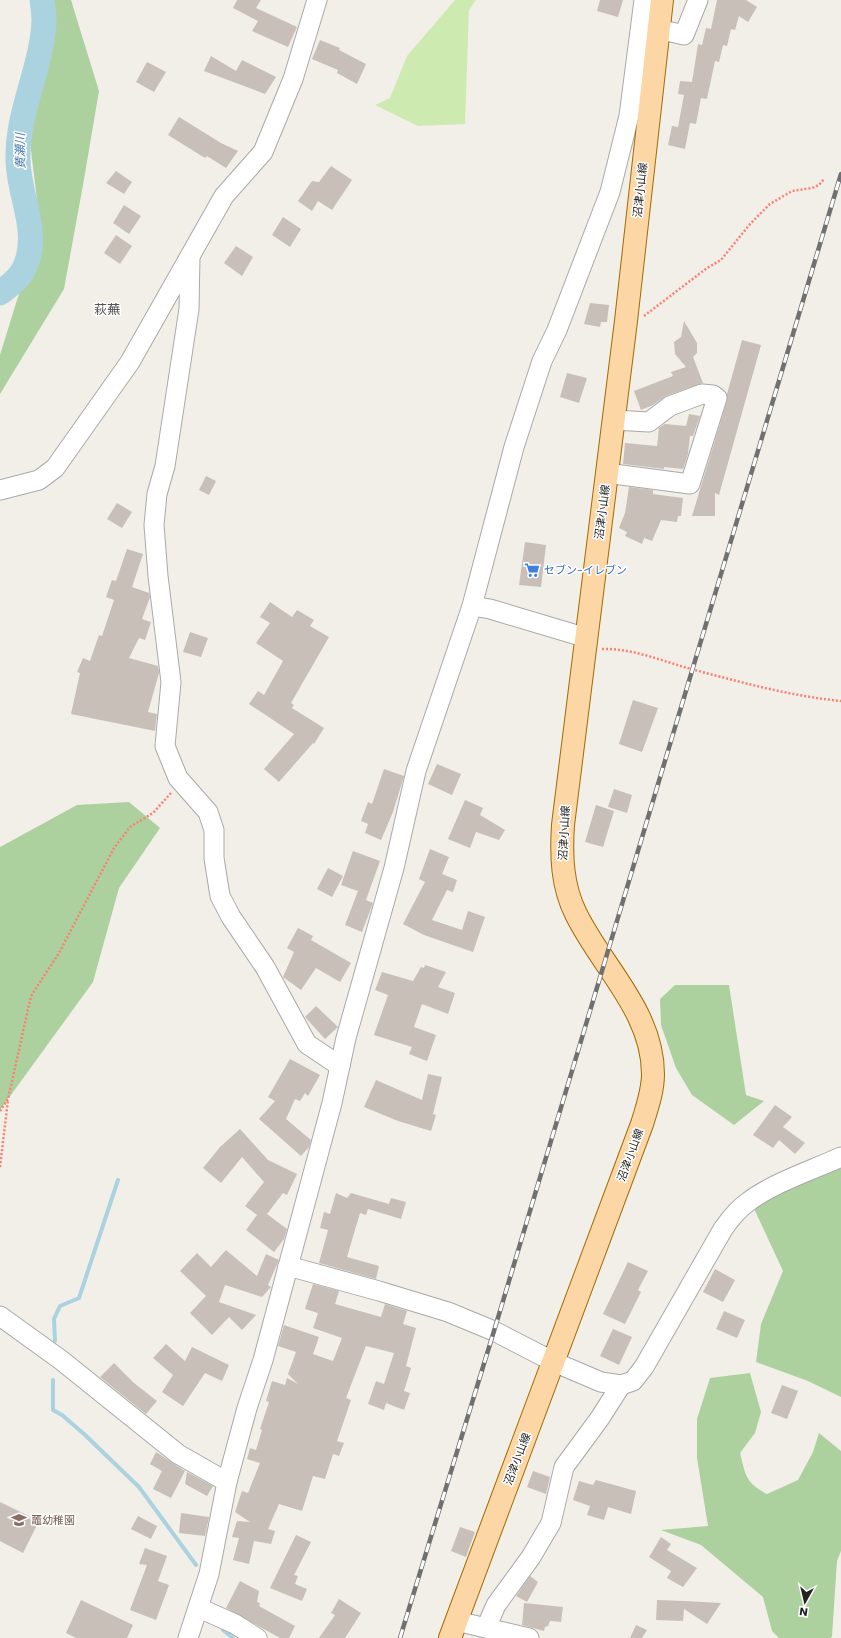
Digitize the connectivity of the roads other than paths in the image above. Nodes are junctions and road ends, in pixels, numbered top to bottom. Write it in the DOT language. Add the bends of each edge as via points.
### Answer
graph roads {
  1 [pos="316,0"];
  2 [pos="644,0"];
  3 [pos="662,0"];
  4 [pos="698,0"];
  5 [pos="658,29"];
  6 [pos="638,119"];
  7 [pos="190,257"];
  8 [pos="613,420"];
  9 [pos="606,473"];
  10 [pos="0,490"];
  11 [pos="472,606"];
  12 [pos="586,643"];
  13 [pos="340,1066"];
  14 [pos="841,1157"];
  15 [pos="288,1266"];
  16 [pos="0,1316"];
  17 [pos="554,1362"];
  18 [pos="620,1385"];
  19 [pos="226,1482"];
  20 [pos="199,1608"];
  21 [pos="486,1628"];
  22 [pos="453,1629"];
  23 [pos="188,1638"];
  24 [pos="257,1638"];
  25 [pos="530,1638"];
  1 -- 7 [label="street" via="293,79 263,152 224,196"];
  2 -- 6 [label="street"];
  3 -- 5 [label="main road, 沼津小山線"];
  4 -- 5 [label="street" via="684,35"];
  5 -- 6 [label="main road, 沼津小山線"];
  6 -- 8 [label="main road, 沼津小山線" via="626,321"];
  6 -- 11 [label="street" via="557,330 539,368 514,448"];
  7 -- 10 [label="street" via="130,362 55,468 39,480"];
  7 -- 13 [label="street" via="189,309 154,525 171,682 166,746 178,778 208,812 214,830 214,858 220,896 231,917 265,968 307,1044"];
  8 -- 9 [label="main road, 沼津小山線"];
  8 -- 9 [label="street" via="649,422 670,406 702,394 717,398 690,484"];
  9 -- 12 [label="main road, 沼津小山線"];
  11 -- 12 [label="street" via="490,609"];
  11 -- 13 [label="street" via="416,771 394,868"];
  12 -- 17 [label="main road, 沼津小山線" via="563,825 562,865 566,888 576,914 635,1010 649,1038 653,1075 642,1124"];
  13 -- 15 [label="street"];
  14 -- 18 [label="street" via="764,1192 747,1202 735,1214 723,1229 644,1367 633,1381"];
  15 -- 17 [label="street" via="448,1312 494,1331"];
  15 -- 19 [label="street"];
  16 -- 19 [label="street" via="61,1360 178,1454"];
  17 -- 18 [label="street" via="601,1382"];
  17 -- 22 [label="main road, 沼津小山線"];
  18 -- 21 [label="street" via="600,1418 564,1467 551,1523 531,1557 496,1605"];
  19 -- 20 [label="street" via="209,1574"];
  20 -- 23 [label="street"];
  20 -- 24 [label="street" via="235,1624"];
  21 -- 22 [label="street"];
  21 -- 25 [label="street"];
}
